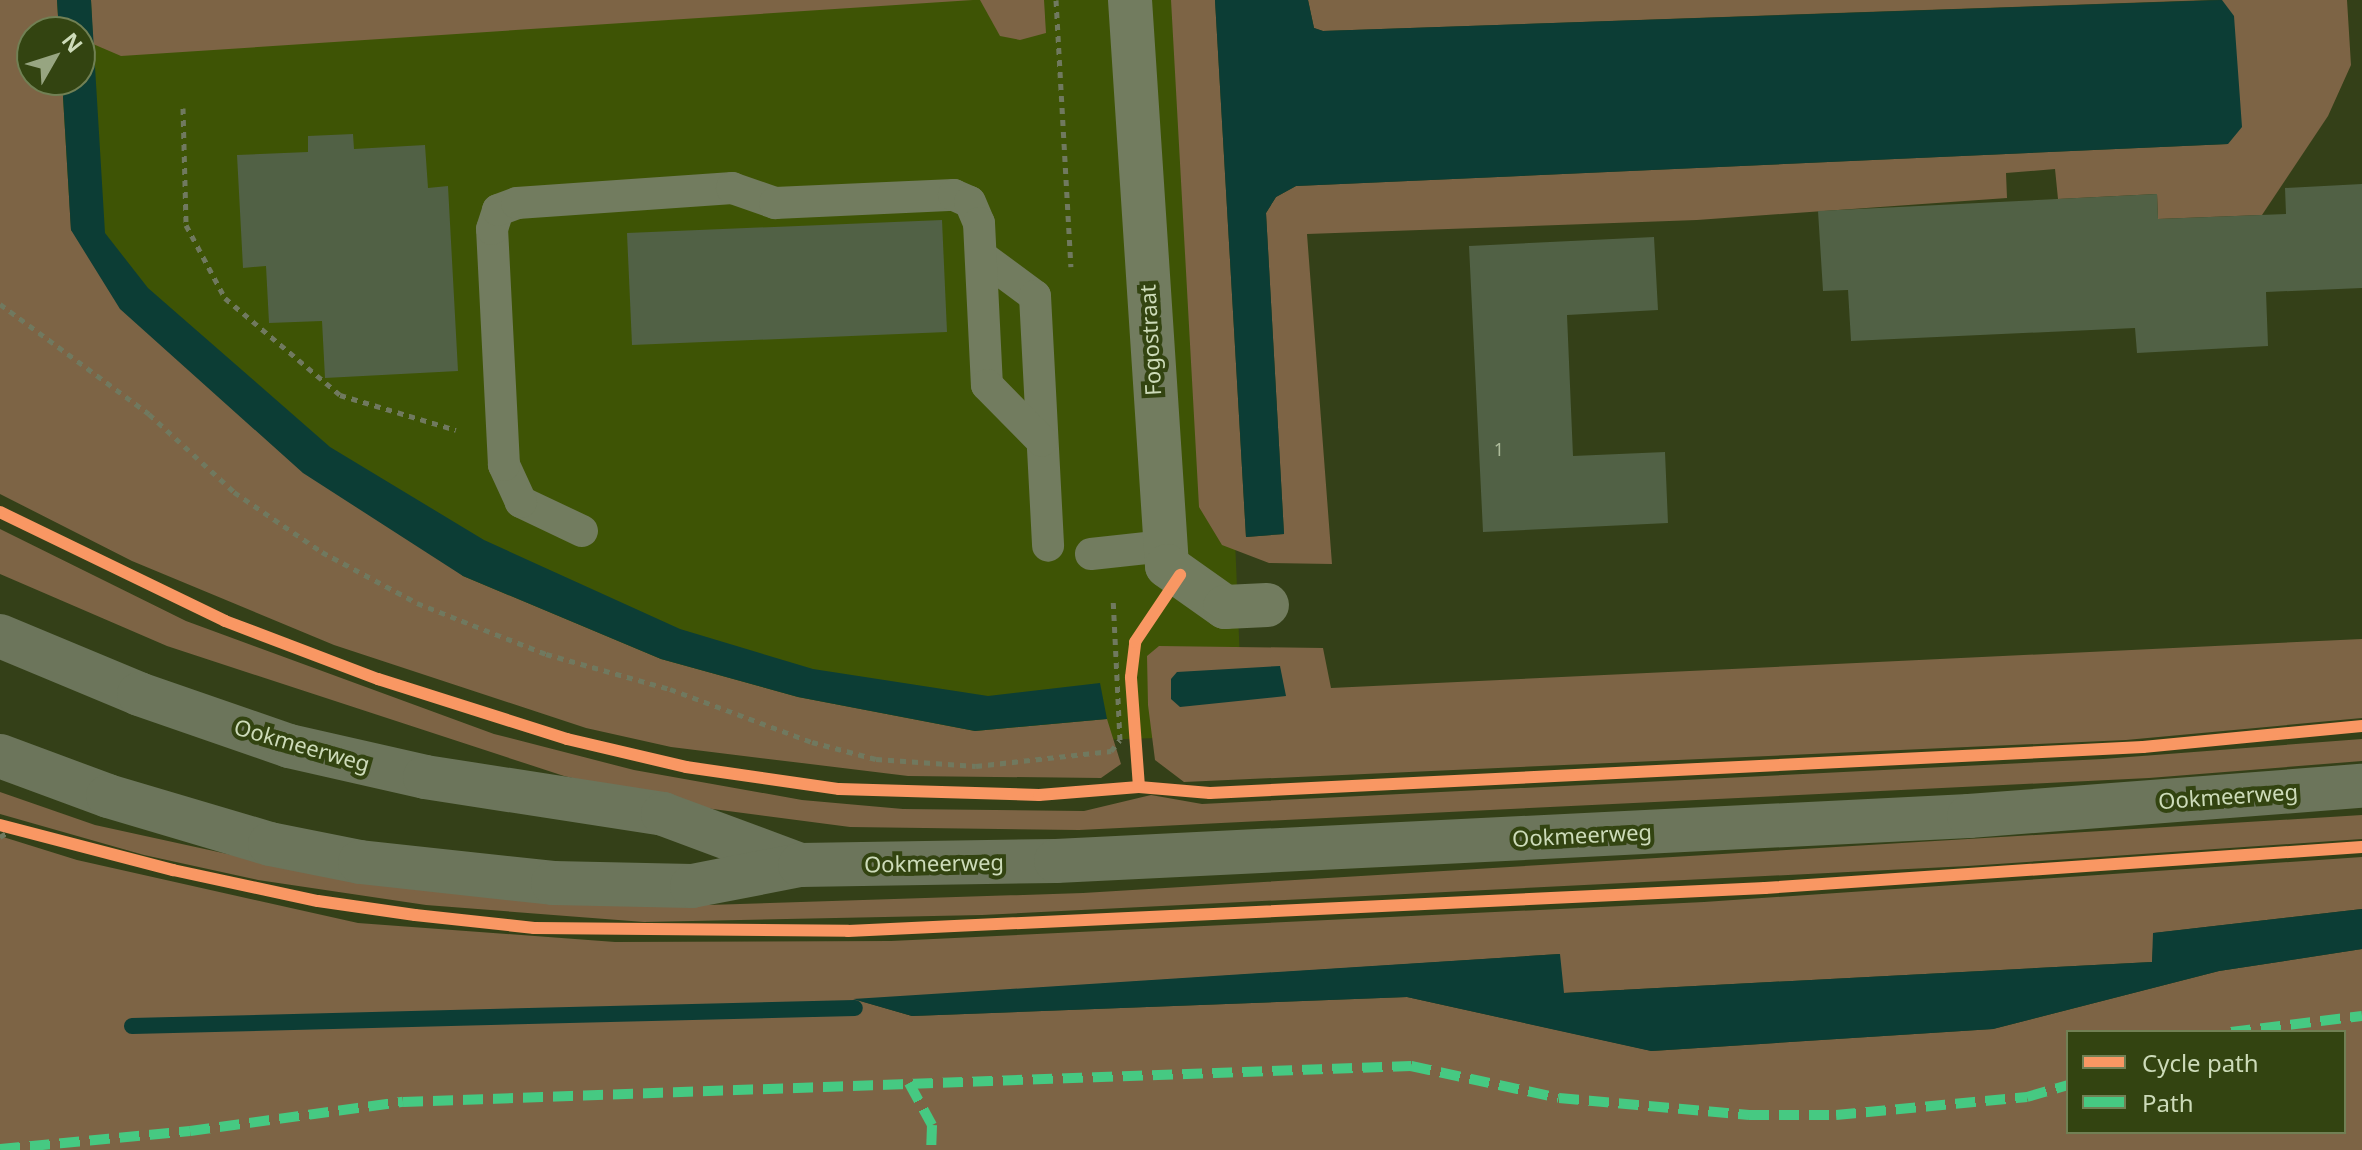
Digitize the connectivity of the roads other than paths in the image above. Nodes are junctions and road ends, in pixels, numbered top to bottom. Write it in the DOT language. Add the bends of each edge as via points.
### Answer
graph roads {
  1 [pos="1130,0"];
  2 [pos="985,259"];
  3 [pos="1042,441"];
  4 [pos="582,531"];
  5 [pos="1048,546"];
  6 [pos="1165,546"];
  7 [pos="1091,554"];
  8 [pos="1267,605"];
  9 [pos="0,636"];
  10 [pos="0,756"];
  11 [pos="2362,786"];
  12 [pos="800,865"];
  1 -- 6 [label="street, Fogostraat"];
  2 -- 3 [label="lane" via="987,385"];
  2 -- 3 [label="lane" via="1035,296"];
  2 -- 4 [label="lane" via="970,202 954,195 775,203 732,188 517,203 498,210 492,229 502,438 510,487 521,502"];
  3 -- 5 [label="lane"];
  6 -- 7 [label="lane"];
  6 -- 8 [label="street, Fogostraat" via="1167,566 1225,607"];
  9 -- 12 [label="main road, Ookmeerweg" via="139,694 289,746 425,777 663,814"];
  10 -- 12 [label="main road, Ookmeerweg" via="270,844 360,862 553,883 692,886"];
  11 -- 12 [label="main road, Ookmeerweg" via="1922,819 1056,861"];
}
